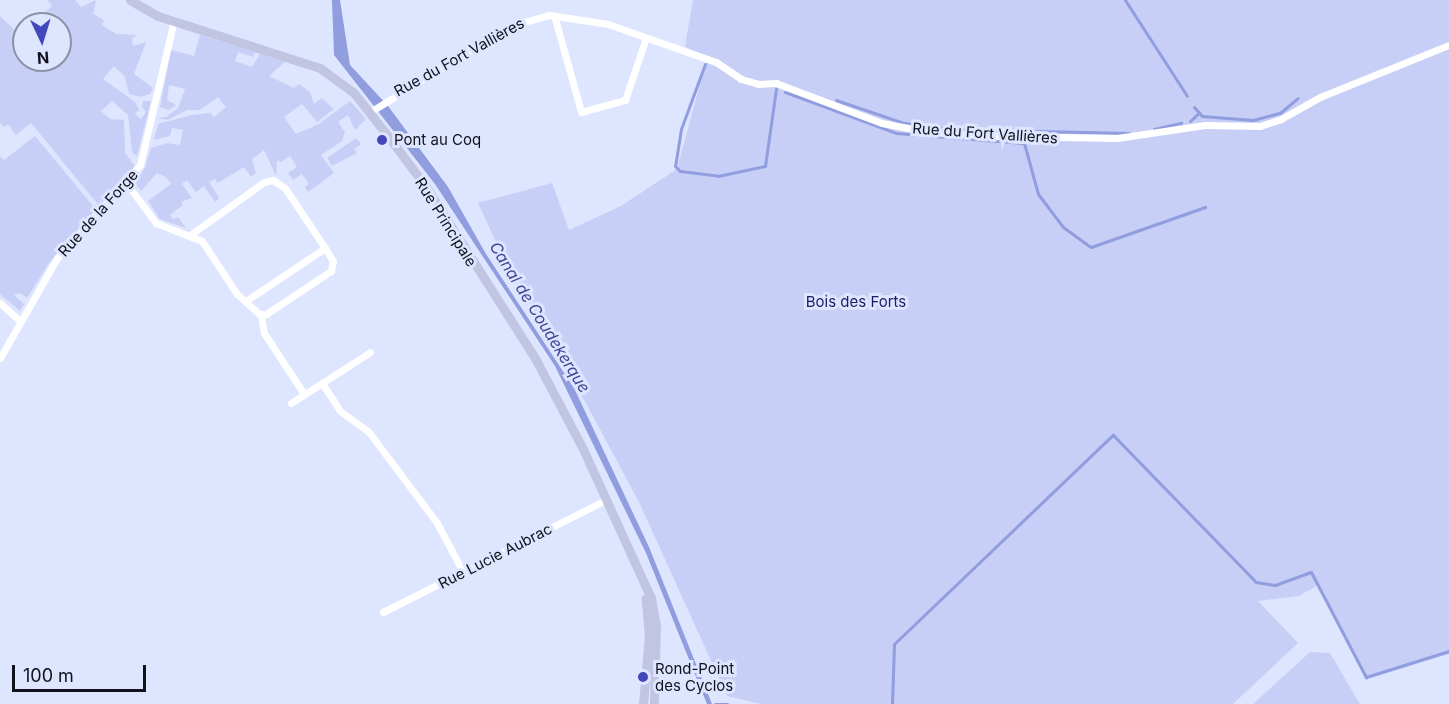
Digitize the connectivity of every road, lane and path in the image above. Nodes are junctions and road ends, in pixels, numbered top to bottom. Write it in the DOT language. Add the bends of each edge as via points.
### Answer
graph roads {
  1 [pos="130,0"];
  2 [pos="554,15"];
  3 [pos="174,20"];
  4 [pos="646,38"];
  5 [pos="1449,45"];
  6 [pos="372,110"];
  7 [pos="127,184"];
  8 [pos="190,235"];
  9 [pos="325,248"];
  10 [pos="247,300"];
  11 [pos="0,303"];
  12 [pos="261,315"];
  13 [pos="19,320"];
  14 [pos="370,352"];
  15 [pos="0,358"];
  16 [pos="322,383"];
  17 [pos="304,394"];
  18 [pos="291,403"];
  19 [pos="606,500"];
  20 [pos="463,572"];
  21 [pos="640,575"];
  22 [pos="383,612"];
  23 [pos="643,704"];
  24 [pos="654,704"];
  1 -- 3 [label="street, Rue Principale"];
  2 -- 4 [label="street, Rue du Fort Vallières" via="597,21"];
  2 -- 4 [label="street" via="581,112 626,98"];
  2 -- 6 [label="street, Rue du Fort Vallières" via="511,25"];
  3 -- 6 [label="street, Rue Principale" via="321,68"];
  3 -- 7 [label="street, Rue de la Forge" via="145,154"];
  4 -- 5 [label="street, Rue du Fort Vallières" via="716,62 741,79 758,84 776,83 894,126 971,135 1100,139 1205,125 1265,125 1320,96"];
  6 -- 19 [label="street, Rue Principale" via="545,374"];
  7 -- 8 [label="street" via="156,223"];
  7 -- 13 [label="street, Rue de la Forge" via="62,253"];
  8 -- 9 [label="street" via="264,182 273,180 285,188"];
  8 -- 10 [label="street" via="202,241 237,294"];
  9 -- 10 [label="street"];
  9 -- 12 [label="street" via="333,269"];
  10 -- 12 [label="street"];
  11 -- 13 [label="street"];
  12 -- 17 [label="street" via="264,333"];
  13 -- 15 [label="street, Rue de la Forge"];
  14 -- 16 [label="street"];
  16 -- 17 [label="street"];
  16 -- 20 [label="street" via="340,411 368,431 437,523"];
  17 -- 18 [label="street"];
  19 -- 20 [label="street, Rue Lucie Aubrac"];
  19 -- 21 [label="street, Rue Principale"];
  20 -- 22 [label="street, Rue Lucie Aubrac"];
  21 -- 23 [label="street, Rue Principale" via="650,636"];
  21 -- 24 [label="street, Rue Principale" via="650,593 656,620"];
}
